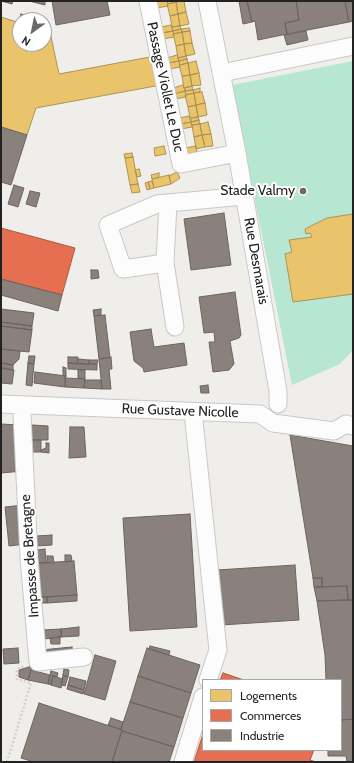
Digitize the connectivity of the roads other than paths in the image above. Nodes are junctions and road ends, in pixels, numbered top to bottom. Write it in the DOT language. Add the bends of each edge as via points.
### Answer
graph roads {
  1 [pos="148,1"];
  2 [pos="207,1"];
  3 [pos="353,46"];
  4 [pos="222,73"];
  5 [pos="237,153"];
  6 [pos="244,196"];
  7 [pos="168,203"];
  8 [pos="165,263"];
  9 [pos="175,327"];
  10 [pos="1,404"];
  11 [pos="278,404"];
  12 [pos="24,405"];
  13 [pos="193,412"];
  14 [pos="353,426"];
  15 [pos="84,657"];
  16 [pos="208,679"];
  17 [pos="202,700"];
  18 [pos="183,762"];
  1 -- 5 [label="street, Passage Viollet Le Duc" via="181,164"];
  2 -- 4 [label="street, Rue Desmarais"];
  3 -- 4 [label="street"];
  4 -- 5 [label="street, Rue Desmarais"];
  5 -- 6 [label="street, Rue Desmarais"];
  6 -- 7 [label="street"];
  6 -- 11 [label="street, Rue Desmarais" via="278,391"];
  7 -- 8 [label="street"];
  7 -- 8 [label="street" via="157,204 108,225 123,269"];
  8 -- 9 [label="street"];
  10 -- 12 [label="street, Rue Gustave Nicolle"];
  12 -- 13 [label="street, Rue Gustave Nicolle"];
  12 -- 15 [label="street, Impasse de Bretagne" via="22,415 29,558 38,662"];
  13 -- 14 [label="street, Rue Gustave Nicolle" via="254,414 273,423 334,431 346,424"];
  13 -- 16 [label="street" via="218,650"];
  17 -- 18 [label="street"];
}
